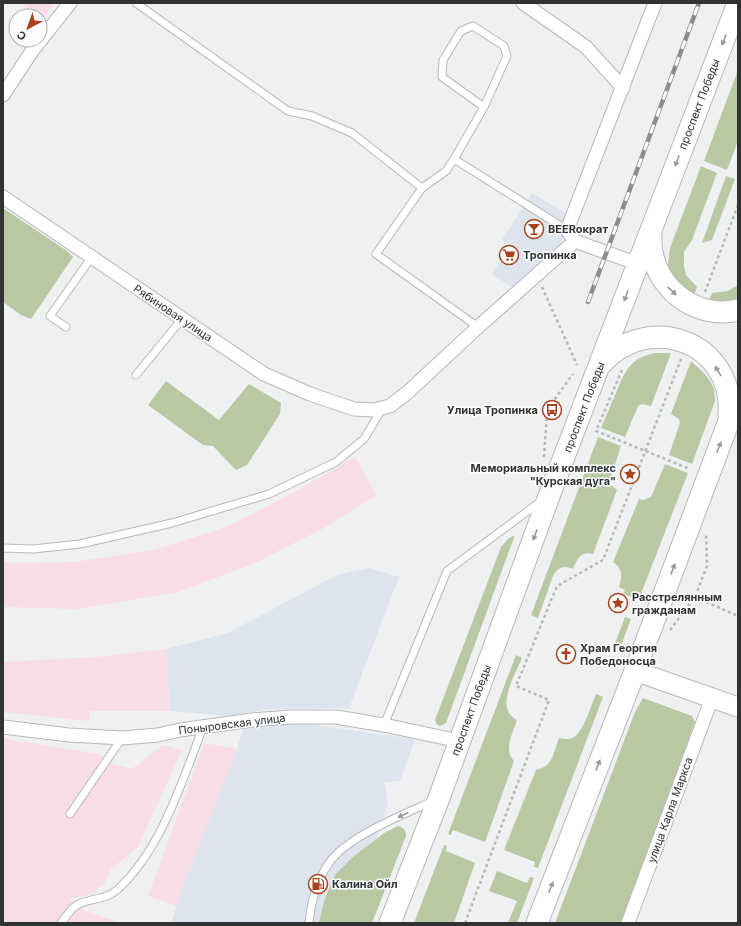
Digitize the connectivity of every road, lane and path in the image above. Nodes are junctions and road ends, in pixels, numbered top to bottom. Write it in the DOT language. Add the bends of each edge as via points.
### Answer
graph roads {
  1 [pos="70,3"];
  2 [pos="136,3"];
  3 [pos="523,3"];
  4 [pos="655,3"];
  5 [pos="738,3"];
  6 [pos="623,88"];
  7 [pos="3,95"];
  8 [pos="484,107"];
  9 [pos="454,159"];
  10 [pos="422,188"];
  11 [pos="3,198"];
  12 [pos="738,205"];
  13 [pos="567,230"];
  14 [pos="651,230"];
  15 [pos="575,241"];
  16 [pos="91,258"];
  17 [pos="638,264"];
  18 [pos="537,275"];
  19 [pos="703,297"];
  20 [pos="738,310"];
  21 [pos="182,319"];
  22 [pos="66,326"];
  23 [pos="478,327"];
  24 [pos="682,356"];
  25 [pos="576,365"];
  26 [pos="627,365"];
  27 [pos="599,366"];
  28 [pos="136,375"];
  29 [pos="738,397"];
  30 [pos="382,408"];
  31 [pos="728,422"];
  32 [pos="645,451"];
  33 [pos="690,469"];
  34 [pos="549,496"];
  35 [pos="709,528"];
  36 [pos="3,548"];
  37 [pos="695,597"];
  38 [pos="738,616"];
  39 [pos="668,632"];
  40 [pos="635,671"];
  41 [pos="712,698"];
  42 [pos="738,707"];
  43 [pos="384,725"];
  44 [pos="3,727"];
  45 [pos="203,727"];
  46 [pos="122,738"];
  47 [pos="459,742"];
  48 [pos="439,798"];
  49 [pos="70,814"];
  50 [pos="61,923"];
  51 [pos="309,923"];
  52 [pos="390,923"];
  53 [pos="465,923"];
  54 [pos="537,923"];
  55 [pos="628,923"];
  1 -- 7 [label="street" via="32,51"];
  2 -- 10 [label="lane" via="288,111 312,116 352,133"];
  3 -- 6 [label="street" via="586,47"];
  4 -- 6 [label="street"];
  5 -- 14 [label="main road, проспект Победы, one-way"];
  6 -- 13 [label="street"];
  8 -- 8 [label="lane" via="442,77 443,60 461,31 473,26 504,46 507,56"];
  8 -- 9 [label="lane"];
  9 -- 10 [label="lane" via="446,171"];
  9 -- 13 [label="lane"];
  10 -- 23 [label="lane" via="376,254"];
  11 -- 16 [label="street, Рябиновая улица"];
  12 -- 19 [label="path"];
  13 -- 15 [label="street"];
  14 -- 17 [label="main road, проспект Победы"];
  14 -- 20 [label="main road, one-way" via="651,253 655,265 667,286 676,295 709,311"];
  15 -- 17 [label="street"];
  15 -- 18 [label="street"];
  16 -- 21 [label="street, Рябиновая улица"];
  16 -- 22 [label="lane" via="50,316"];
  17 -- 27 [label="main road, проспект Победы, one-way"];
  18 -- 23 [label="street"];
  18 -- 25 [label="path"];
  21 -- 28 [label="lane"];
  21 -- 30 [label="street, Рябиновая улица" via="264,374 354,409"];
  23 -- 30 [label="street" via="408,392 390,406"];
  24 -- 32 [label="path"];
  26 -- 32 [label="path" via="613,389 596,431"];
  31 -- 27 [label="main road, one-way" via="729,400 721,375 706,356 686,343 662,337 638,339 616,350"];
  27 -- 34 [label="main road, проспект Победы"];
  29 -- 31 [label="main road"];
  30 -- 36 [label="lane" via="364,439 336,462 269,494 172,523 80,544 33,549"];
  40 -- 31 [label="main road, one-way"];
  32 -- 33 [label="path"];
  32 -- 53 [label="path" via="603,560 557,586 516,686 549,700"];
  34 -- 43 [label="lane" via="447,571"];
  34 -- 47 [label="main road, проспект Победы, one-way"];
  35 -- 37 [label="path" via="706,535 707,566"];
  37 -- 38 [label="path"];
  37 -- 39 [label="path"];
  40 -- 41 [label="main road"];
  54 -- 40 [label="main road, one-way"];
  41 -- 42 [label="main road"];
  41 -- 55 [label="street, улица Карла Маркса"];
  43 -- 45 [label="street, Поныровская улица" via="336,717 291,717"];
  43 -- 47 [label="street, Поныровская улица"];
  44 -- 46 [label="street, Поныровская улица"];
  45 -- 46 [label="street, Поныровская улица"];
  45 -- 50 [label="lane" via="158,835 142,862 115,892 76,905"];
  46 -- 49 [label="lane"];
  47 -- 48 [label="main road, проспект Победы"];
  48 -- 51 [label="lane, one-way" via="377,827 336,855 329,862 318,884 310,906"];
  48 -- 52 [label="main road, проспект Победы"];
}
